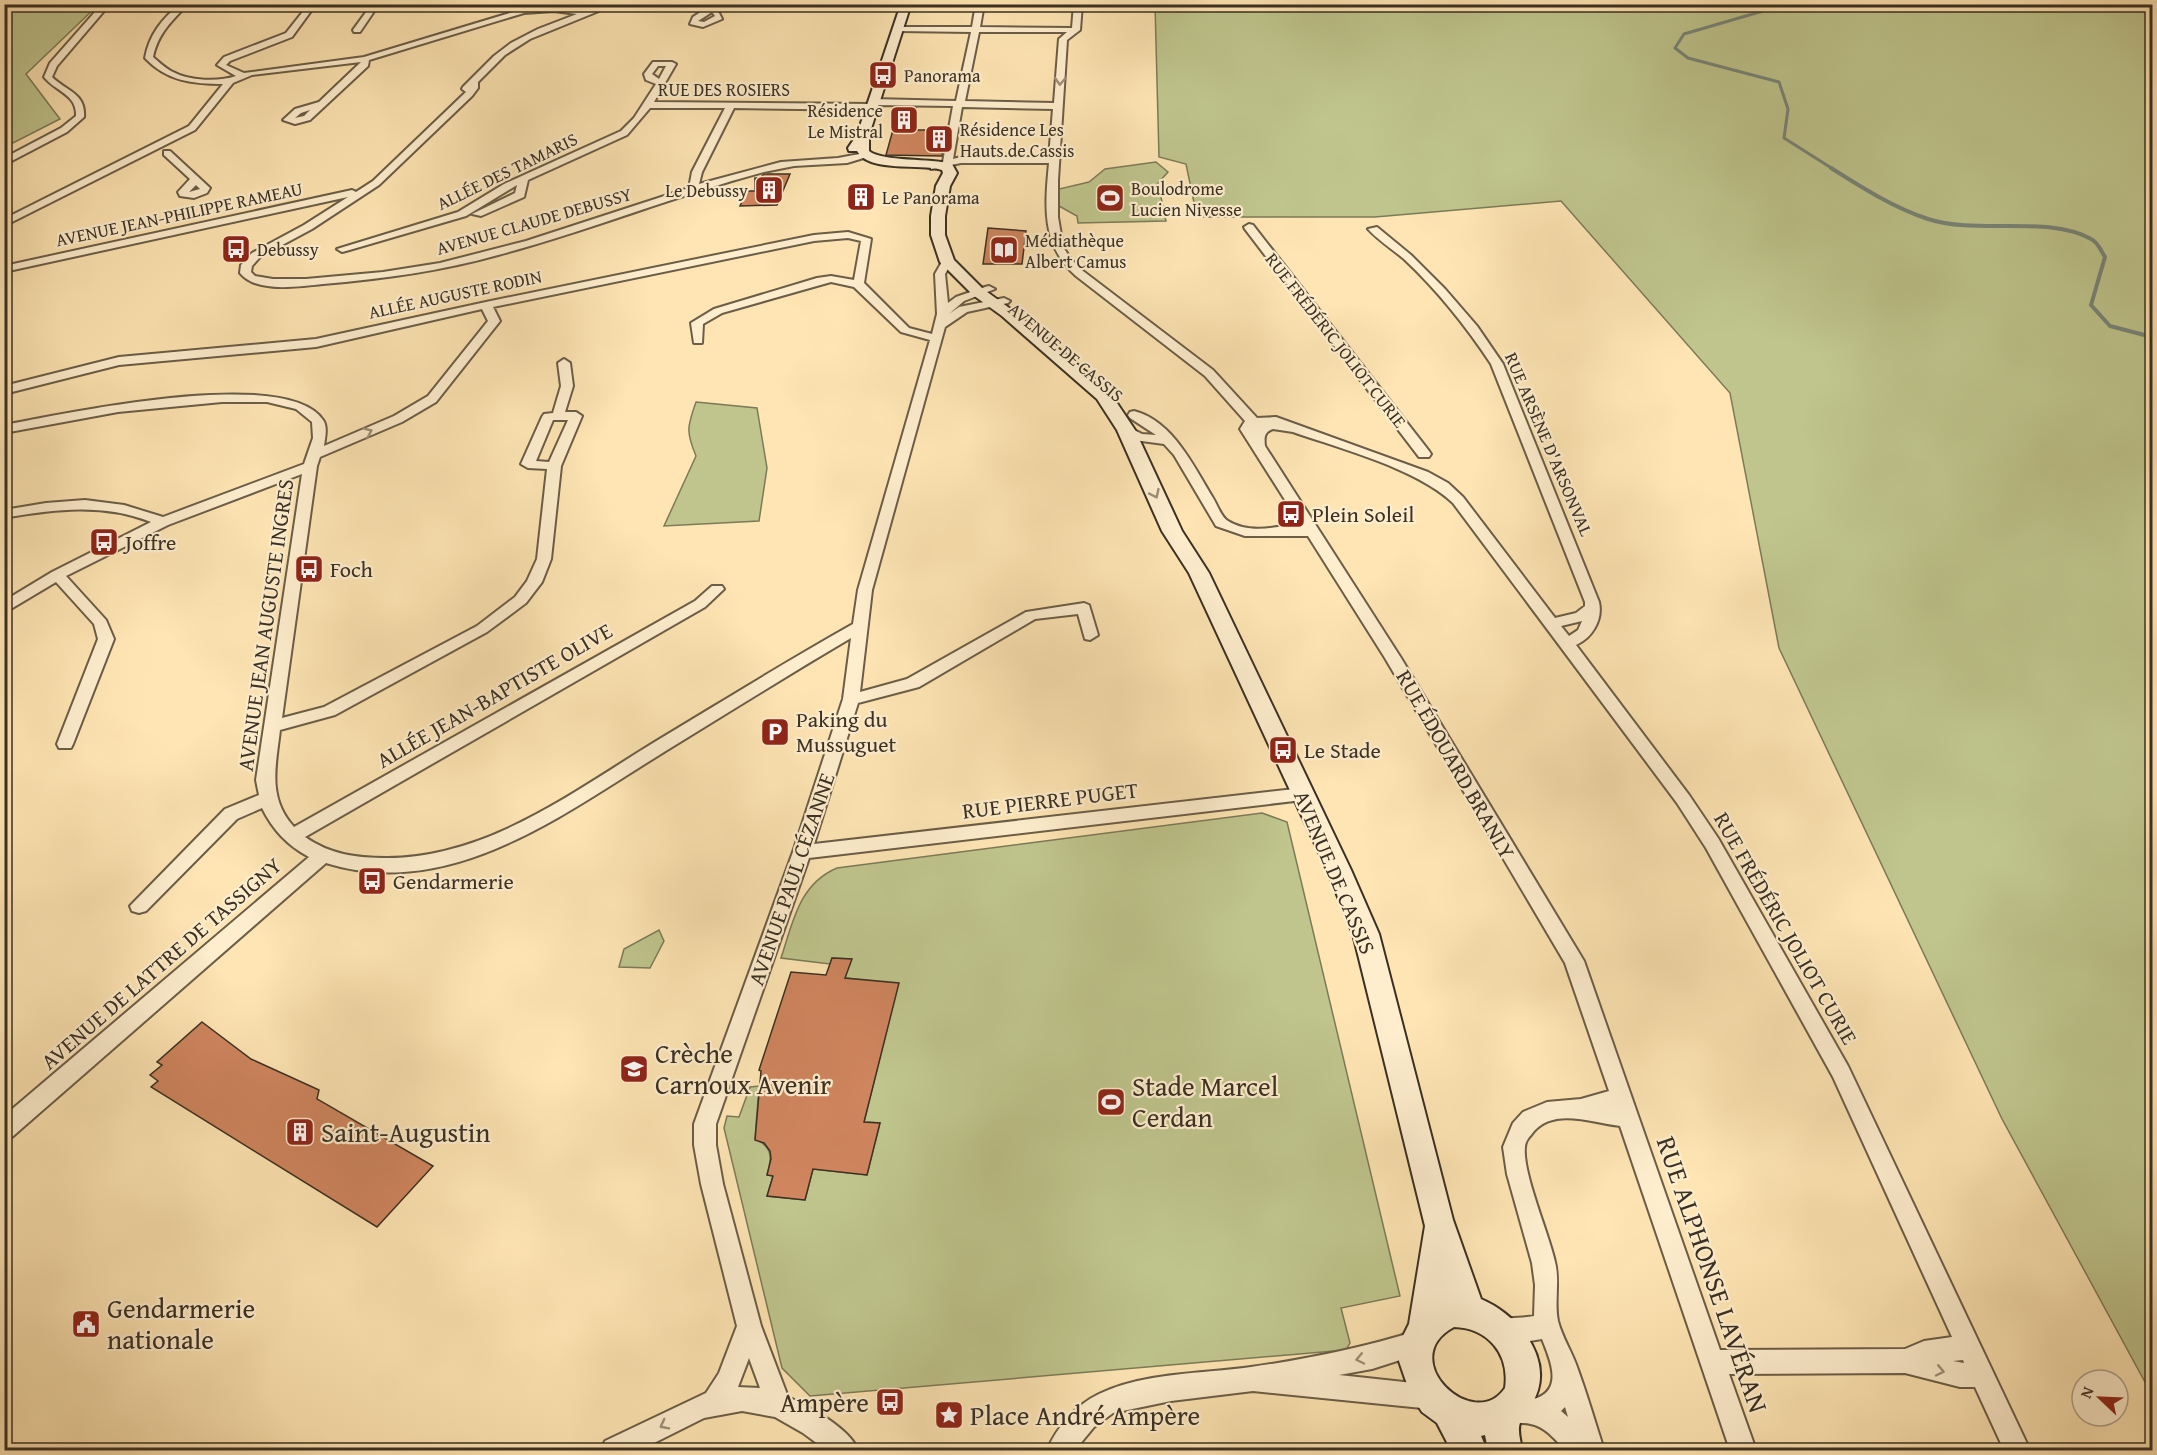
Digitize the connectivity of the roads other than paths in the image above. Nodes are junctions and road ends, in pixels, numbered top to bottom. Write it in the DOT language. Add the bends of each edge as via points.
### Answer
graph roads {
  1 [pos="107,4"];
  2 [pos="185,4"];
  3 [pos="313,4"];
  4 [pos="376,4"];
  5 [pos="906,4"];
  6 [pos="980,4"];
  7 [pos="1078,4"];
  8 [pos="610,5"];
  9 [pos="589,9"];
  10 [pos="574,11"];
  11 [pos="897,29"];
  12 [pos="357,30"];
  13 [pos="977,30"];
  14 [pos="1063,34"];
  15 [pos="365,59"];
  16 [pos="482,72"];
  17 [pos="243,75"];
  18 [pos="230,81"];
  19 [pos="660,83"];
  20 [pos="321,104"];
  21 [pos="873,104"];
  22 [pos="647,105"];
  23 [pos="731,106"];
  24 [pos="953,106"];
  25 [pos="1059,106"];
  26 [pos="171,140"];
  27 [pos="167,153"];
  28 [pos="141,155"];
  29 [pos="861,157"];
  30 [pos="1054,160"];
  31 [pos="4,162"];
  32 [pos="941,164"];
  33 [pos="195,179"];
  34 [pos="693,190"];
  35 [pos="360,192"];
  36 [pos="4,223"];
  37 [pos="1249,227"];
  38 [pos="1373,229"];
  39 [pos="342,249"];
  40 [pos="946,257"];
  41 [pos="4,269"];
  42 [pos="858,284"];
  43 [pos="991,296"];
  44 [pos="486,305"];
  45 [pos="939,326"];
  46 [pos="698,341"];
  47 [pos="564,363"];
  48 [pos="4,390"];
  49 [pos="558,417"];
  50 [pos="1130,422"];
  51 [pos="1257,425"];
  52 [pos="4,429"];
  53 [pos="1145,438"];
  54 [pos="1168,441"];
  55 [pos="1424,454"];
  56 [pos="312,460"];
  57 [pos="554,466"];
  58 [pos="1411,471"];
  59 [pos="1434,480"];
  60 [pos="4,514"];
  61 [pos="163,522"];
  62 [pos="1310,528"];
  63 [pos="1199,573"];
  64 [pos="57,575"];
  65 [pos="717,588"];
  66 [pos="4,608"];
  67 [pos="1593,608"];
  68 [pos="1552,624"];
  69 [pos="861,626"];
  70 [pos="1090,636"];
  71 [pos="1567,643"];
  72 [pos="851,699"];
  73 [pos="273,726"];
  74 [pos="64,744"];
  75 [pos="265,780"];
  76 [pos="1303,794"];
  77 [pos="266,799"];
  78 [pos="231,814"];
  79 [pos="291,837"];
  80 [pos="802,852"];
  81 [pos="321,857"];
  82 [pos="139,906"];
  83 [pos="1626,1107"];
  84 [pos="4,1130"];
  85 [pos="1438,1220"];
  86 [pos="1469,1312"];
  87 [pos="749,1326"];
  88 [pos="1548,1326"];
  89 [pos="1502,1330"];
  90 [pos="1421,1334"];
  91 [pos="1967,1347"];
  92 [pos="1905,1361"];
  93 [pos="1714,1362"];
  94 [pos="1565,1367"];
  95 [pos="1980,1374"];
  96 [pos="1253,1379"];
  97 [pos="715,1401"];
  98 [pos="778,1403"];
  99 [pos="1440,1403"];
  100 [pos="1520,1412"];
  101 [pos="614,1450"];
  102 [pos="845,1450"];
  103 [pos="1060,1450"];
  104 [pos="1470,1450"];
  105 [pos="1505,1450"];
  106 [pos="1582,1450"];
  107 [pos="1592,1450"];
  108 [pos="1743,1450"];
  109 [pos="2017,1450"];
  1 -- 31 [label="street" via="53,65 48,77 75,95 81,107 80,117 64,130"];
  2 -- 18 [label="street" via="161,27 151,44 149,58 169,74 184,79"];
  3 -- 17 [label="street" via="289,35 227,59 221,65"];
  4 -- 12 [label="street"];
  5 -- 11 [label="main road"];
  6 -- 13 [label="street"];
  7 -- 14 [label="street" via="1076,30"];
  8 -- 9 [label="street, AVENUE CLAUDE DEBUSSY"];
  9 -- 10 [label="street"];
  9 -- 16 [label="street, AVENUE CLAUDE DEBUSSY" via="518,43"];
  10 -- 15 [label="street" via="523,11"];
  10 -- 16 [label="street, AVENUE CLAUDE DEBUSSY" via="502,45 488,58"];
  11 -- 13 [label="street"];
  11 -- 21 [label="main road"];
  13 -- 14 [label="street"];
  13 -- 24 [label="street" via="962,100"];
  14 -- 25 [label="street, one-way"];
  15 -- 17 [label="street"];
  15 -- 20 [label="street" via="365,64"];
  16 -- 35 [label="street, AVENUE CLAUDE DEBUSSY" via="469,94 385,177"];
  17 -- 18 [label="street"];
  18 -- 26 [label="street" via="192,129"];
  19 -- 22 [label="street, ALLÉE DES TAMARIS"];
  21 -- 23 [label="street, RUE DES ROSIERS"];
  21 -- 24 [label="street, RUE DES ROSIERS"];
  21 -- 29 [label="main road" via="853,153"];
  22 -- 23 [label="street, RUE DES ROSIERS"];
  22 -- 39 [label="street, ALLÉE DES TAMARIS" via="624,133 524,178 520,195 477,213"];
  23 -- 34 [label="street" via="697,172"];
  24 -- 25 [label="street, RUE DES ROSIERS"];
  24 -- 32 [label="street"];
  25 -- 30 [label="street"];
  26 -- 27 [label="street"];
  26 -- 28 [label="street"];
  27 -- 28 [label="street"];
  27 -- 33 [label="street"];
  28 -- 36 [label="street"];
  29 -- 32 [label="main road" via="876,164"];
  29 -- 34 [label="street, AVENUE CLAUDE DEBUSSY" via="841,162 778,165"];
  30 -- 32 [label="street"];
  30 -- 51 [label="street" via="1058,248 1072,267 1211,374"];
  32 -- 40 [label="main road" via="938,235"];
  34 -- 35 [label="street, AVENUE CLAUDE DEBUSSY" via="449,264 292,283 259,281 247,274 247,262 256,255"];
  35 -- 41 [label="street, AVENUE JEAN-PHILIPPE RAMEAU"];
  37 -- 55 [label="street, RUE FRÉDÉRIC JOLIOT CURIE"];
  38 -- 67 [label="street, RUE ARSÈNE D'ARSONVAL" via="1394,243 1447,299 1484,342 1497,364"];
  40 -- 43 [label="main road, AVENUE DE CASSIS"];
  40 -- 45 [label="street, AVENUE PAUL CÉZANNE" via="940,274"];
  42 -- 44 [label="street, ALLÉE AUGUSTE RODIN" via="866,239 833,235"];
  42 -- 45 [label="street" via="905,330"];
  42 -- 46 [label="street" via="821,280 718,311 697,322"];
  43 -- 45 [label="street"];
  43 -- 45 [label="street" via="960,299"];
  43 -- 50 [label="main road, AVENUE DE CASSIS"];
  43 -- 50 [label="main road, AVENUE DE CASSIS" via="1120,397"];
  44 -- 48 [label="street, ALLÉE AUGUSTE RODIN" via="316,343 119,361"];
  56 -- 44 [label="street, one-way" via="432,399 494,321"];
  45 -- 69 [label="street, AVENUE PAUL CÉZANNE" via="865,590"];
  47 -- 49 [label="street" via="567,386"];
  49 -- 57 [label="street" via="576,416"];
  49 -- 57 [label="street" via="548,417 528,464"];
  50 -- 53 [label="main road, AVENUE DE CASSIS"];
  50 -- 54 [label="street" via="1157,429"];
  50 -- 63 [label="main road, AVENUE DE CASSIS, one-way" via="1172,531"];
  51 -- 58 [label="street, RUE FRÉDÉRIC JOLIOT CURIE" via="1272,420"];
  51 -- 62 [label="street, RUE ÉDOUARD BRANLY" via="1246,429"];
  52 -- 56 [label="street, AVENUE JEAN AUGUSTE INGRES" via="170,402 255,398 283,401 310,412 318,420 320,432"];
  53 -- 54 [label="street"];
  53 -- 63 [label="main road, AVENUE DE CASSIS" via="1187,528"];
  54 -- 62 [label="street" via="1221,522 1245,532"];
  55 -- 58 [label="street"];
  55 -- 59 [label="street, RUE FRÉDÉRIC JOLIOT CURIE" via="1434,464"];
  56 -- 61 [label="street"];
  56 -- 73 [label="street, AVENUE JEAN AUGUSTE INGRES"];
  57 -- 73 [label="street" via="544,559 534,584 519,604 329,711"];
  58 -- 59 [label="street, RUE FRÉDÉRIC JOLIOT CURIE"];
  59 -- 68 [label="street, RUE FRÉDÉRIC JOLIOT CURIE" via="1458,500"];
  60 -- 61 [label="street" via="36,508 115,505"];
  61 -- 64 [label="street"];
  62 -- 83 [label="street, RUE ÉDOUARD BRANLY" via="1393,658 1574,961"];
  63 -- 76 [label="main road, AVENUE DE CASSIS"];
  64 -- 66 [label="street"];
  64 -- 74 [label="street" via="100,624 106,639"];
  65 -- 79 [label="street, ALLÉE JEAN-BAPTISTE OLIVE" via="700,604"];
  67 -- 68 [label="street" via="1581,616"];
  67 -- 71 [label="street" via="1582,637"];
  68 -- 71 [label="street, RUE FRÉDÉRIC JOLIOT CURIE"];
  69 -- 72 [label="street, AVENUE PAUL CÉZANNE"];
  69 -- 81 [label="street, AVENUE JEAN AUGUSTE INGRES" via="513,835 440,861 403,866"];
  70 -- 72 [label="street" via="1084,608 1031,615 913,683"];
  71 -- 91 [label="street, RUE FRÉDÉRIC JOLIOT CURIE" via="1712,843 1840,1072"];
  72 -- 80 [label="street, AVENUE PAUL CÉZANNE"];
  73 -- 75 [label="street, AVENUE JEAN AUGUSTE INGRES"];
  75 -- 77 [label="street, AVENUE JEAN AUGUSTE INGRES"];
  75 -- 78 [label="street"];
  76 -- 80 [label="street, RUE PIERRE PUGET"];
  76 -- 85 [label="main road, AVENUE DE CASSIS" via="1365,934"];
  77 -- 78 [label="street"];
  77 -- 79 [label="street, AVENUE JEAN AUGUSTE INGRES" via="272,814"];
  78 -- 82 [label="street"];
  79 -- 81 [label="street, AVENUE JEAN AUGUSTE INGRES"];
  80 -- 87 [label="street, AVENUE PAUL CÉZANNE" via="705,1125 712,1184"];
  81 -- 84 [label="street, AVENUE DE LATTRE DE TASSIGNY"];
  83 -- 88 [label="street" via="1546,1112 1531,1119 1514,1147 1544,1263"];
  83 -- 93 [label="street, RUE ALPHONSE LAVÉRAN"];
  85 -- 86 [label="main road, AVENUE DE CASSIS"];
  85 -- 90 [label="main road, AVENUE DE CASSIS" via="1435,1261"];
  86 -- 89 [label="main road"];
  86 -- 90 [label="main road" via="1437,1315"];
  87 -- 97 [label="street" via="728,1381"];
  87 -- 98 [label="street, AVENUE PAUL CÉZANNE"];
  88 -- 89 [label="street"];
  88 -- 94 [label="street"];
  89 -- 100 [label="main road" via="1519,1355 1523,1370 1515,1402"];
  90 -- 96 [label="street, one-way" via="1372,1357"];
  90 -- 99 [label="main road, AVENUE DE CASSIS" via="1415,1361 1420,1379"];
  91 -- 92 [label="street" via="1924,1353"];
  91 -- 95 [label="street, RUE FRÉDÉRIC JOLIOT CURIE"];
  92 -- 93 [label="street"];
  92 -- 95 [label="street, one-way" via="1960,1375"];
  93 -- 108 [label="street, RUE ALPHONSE LAVÉRAN"];
  94 -- 100 [label="street" via="1561,1392 1550,1405"];
  94 -- 107 [label="street"];
  95 -- 109 [label="street, RUE FRÉDÉRIC JOLIOT CURIE"];
  96 -- 99 [label="street"];
  96 -- 103 [label="street" via="1125,1396 1097,1408"];
  97 -- 98 [label="street" via="743,1397"];
  97 -- 101 [label="street, one-way"];
  98 -- 102 [label="street"];
  99 -- 100 [label="main road" via="1462,1417 1476,1419"];
  99 -- 104 [label="main road, AVENUE DE CASSIS"];
  100 -- 105 [label="main road" via="1502,1434"];
  100 -- 106 [label="street" via="1550,1418"];
}
